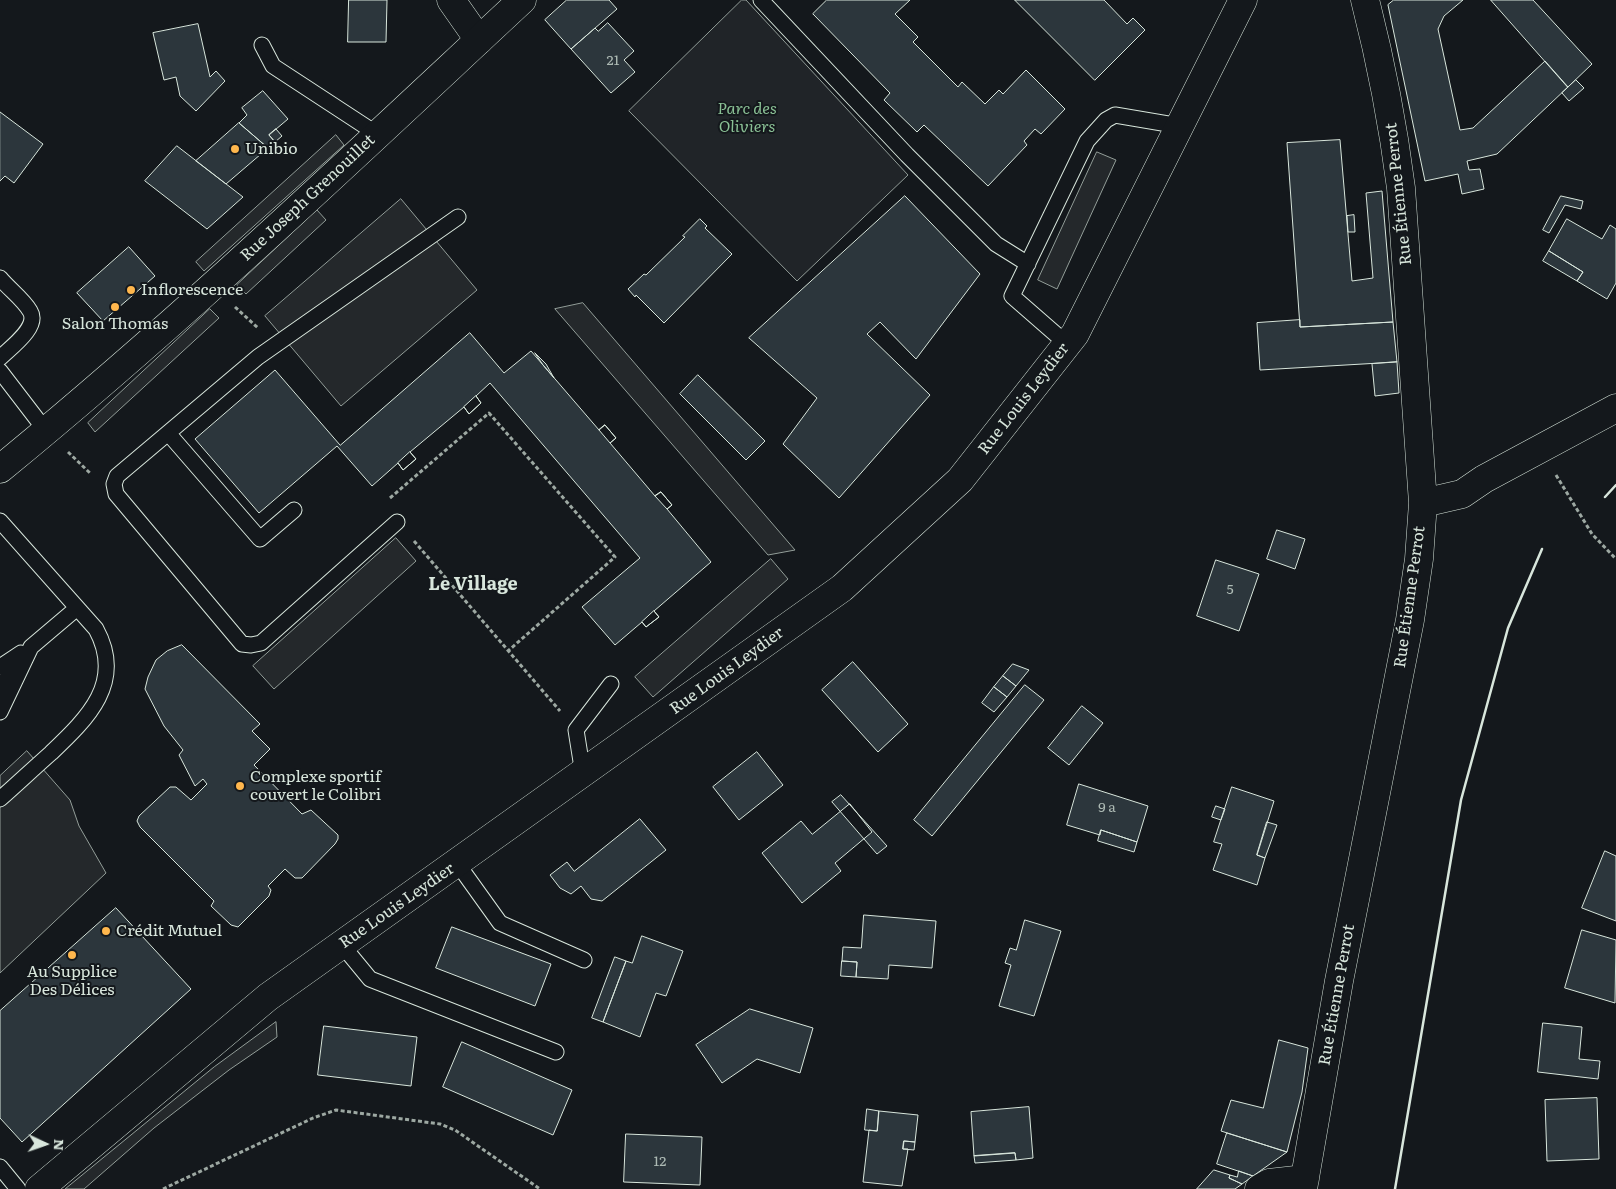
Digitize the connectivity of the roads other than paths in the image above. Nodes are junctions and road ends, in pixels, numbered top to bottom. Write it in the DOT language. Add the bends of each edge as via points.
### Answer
graph roads {
  1 [pos="451,0"];
  2 [pos="522,0"];
  3 [pos="761,0"];
  4 [pos="1243,0"];
  5 [pos="1365,0"];
  6 [pos="479,40"];
  7 [pos="262,45"];
  8 [pos="1180,126"];
  9 [pos="377,134"];
  10 [pos="458,216"];
  11 [pos="1028,264"];
  12 [pos="0,278"];
  13 [pos="1066,344"];
  14 [pos="0,358"];
  15 [pos="0,371"];
  16 [pos="1616,408"];
  17 [pos="46,432"];
  18 [pos="168,433"];
  19 [pos="0,469"];
  20 [pos="1423,503"];
  21 [pos="294,510"];
  22 [pos="0,521"];
  23 [pos="398,522"];
  24 [pos="77,608"];
  25 [pos="31,647"];
  26 [pos="0,659"];
  27 [pos="0,667"];
  28 [pos="611,684"];
  29 [pos="0,687"];
  30 [pos="0,712"];
  31 [pos="582,774"];
  32 [pos="0,799"];
  33 [pos="457,863"];
  34 [pos="342,945"];
  35 [pos="584,960"];
  36 [pos="556,1052"];
  37 [pos="0,1167"];
  38 [pos="1304,1184"];
  39 [pos="18,1189"];
  40 [pos="39,1189"];
  41 [pos="1259,1189"];
  1 -- 6 [label="street"];
  2 -- 6 [label="street, Rue Joseph Grenouillet"];
  3 -- 11 [label="lane" via="996,244"];
  4 -- 8 [label="street, Rue Louis Leydier"];
  5 -- 20 [label="street, Rue Étienne Perrot" via="1395,138 1401,188"];
  6 -- 9 [label="street, Rue Joseph Grenouillet"];
  7 -- 9 [label="lane" via="273,66"];
  8 -- 11 [label="lane" via="1116,115 1106,120 1086,142"];
  8 -- 13 [label="street, Rue Louis Leydier" via="1075,334"];
  9 -- 17 [label="street, Rue Joseph Grenouillet" via="212,287"];
  10 -- 18 [label="lane" via="258,357"];
  11 -- 13 [label="lane" via="1012,296"];
  12 -- 14 [label="lane" via="31,312 32,320 28,331"];
  13 -- 31 [label="street, Rue Louis Leydier" via="960,480 842,588"];
  15 -- 17 [label="lane"];
  16 -- 20 [label="street" via="1462,494"];
  17 -- 19 [label="street, Rue Joseph Grenouillet"];
  18 -- 21 [label="lane" via="260,539"];
  18 -- 23 [label="lane" via="117,476 114,484 116,494 242,644 261,643"];
  20 -- 38 [label="street, Rue Étienne Perrot" via="1410,620 1339,981"];
  22 -- 24 [label="lane"];
  24 -- 25 [label="lane"];
  24 -- 32 [label="lane" via="96,629 104,644 107,665 104,686 94,708 75,730"];
  25 -- 26 [label="lane"];
  25 -- 27 [label="lane"];
  25 -- 29 [label="lane"];
  25 -- 30 [label="lane"];
  28 -- 31 [label="lane" via="576,730"];
  31 -- 33 [label="street, Rue Louis Leydier"];
  33 -- 34 [label="street, Rue Louis Leydier"];
  33 -- 35 [label="lane" via="500,923"];
  34 -- 36 [label="lane" via="370,979"];
  34 -- 40 [label="street, Rue Louis Leydier" via="268,997"];
  37 -- 39 [label="lane"];
  38 -- 41 [label="street" via="1269,1183"];
}
